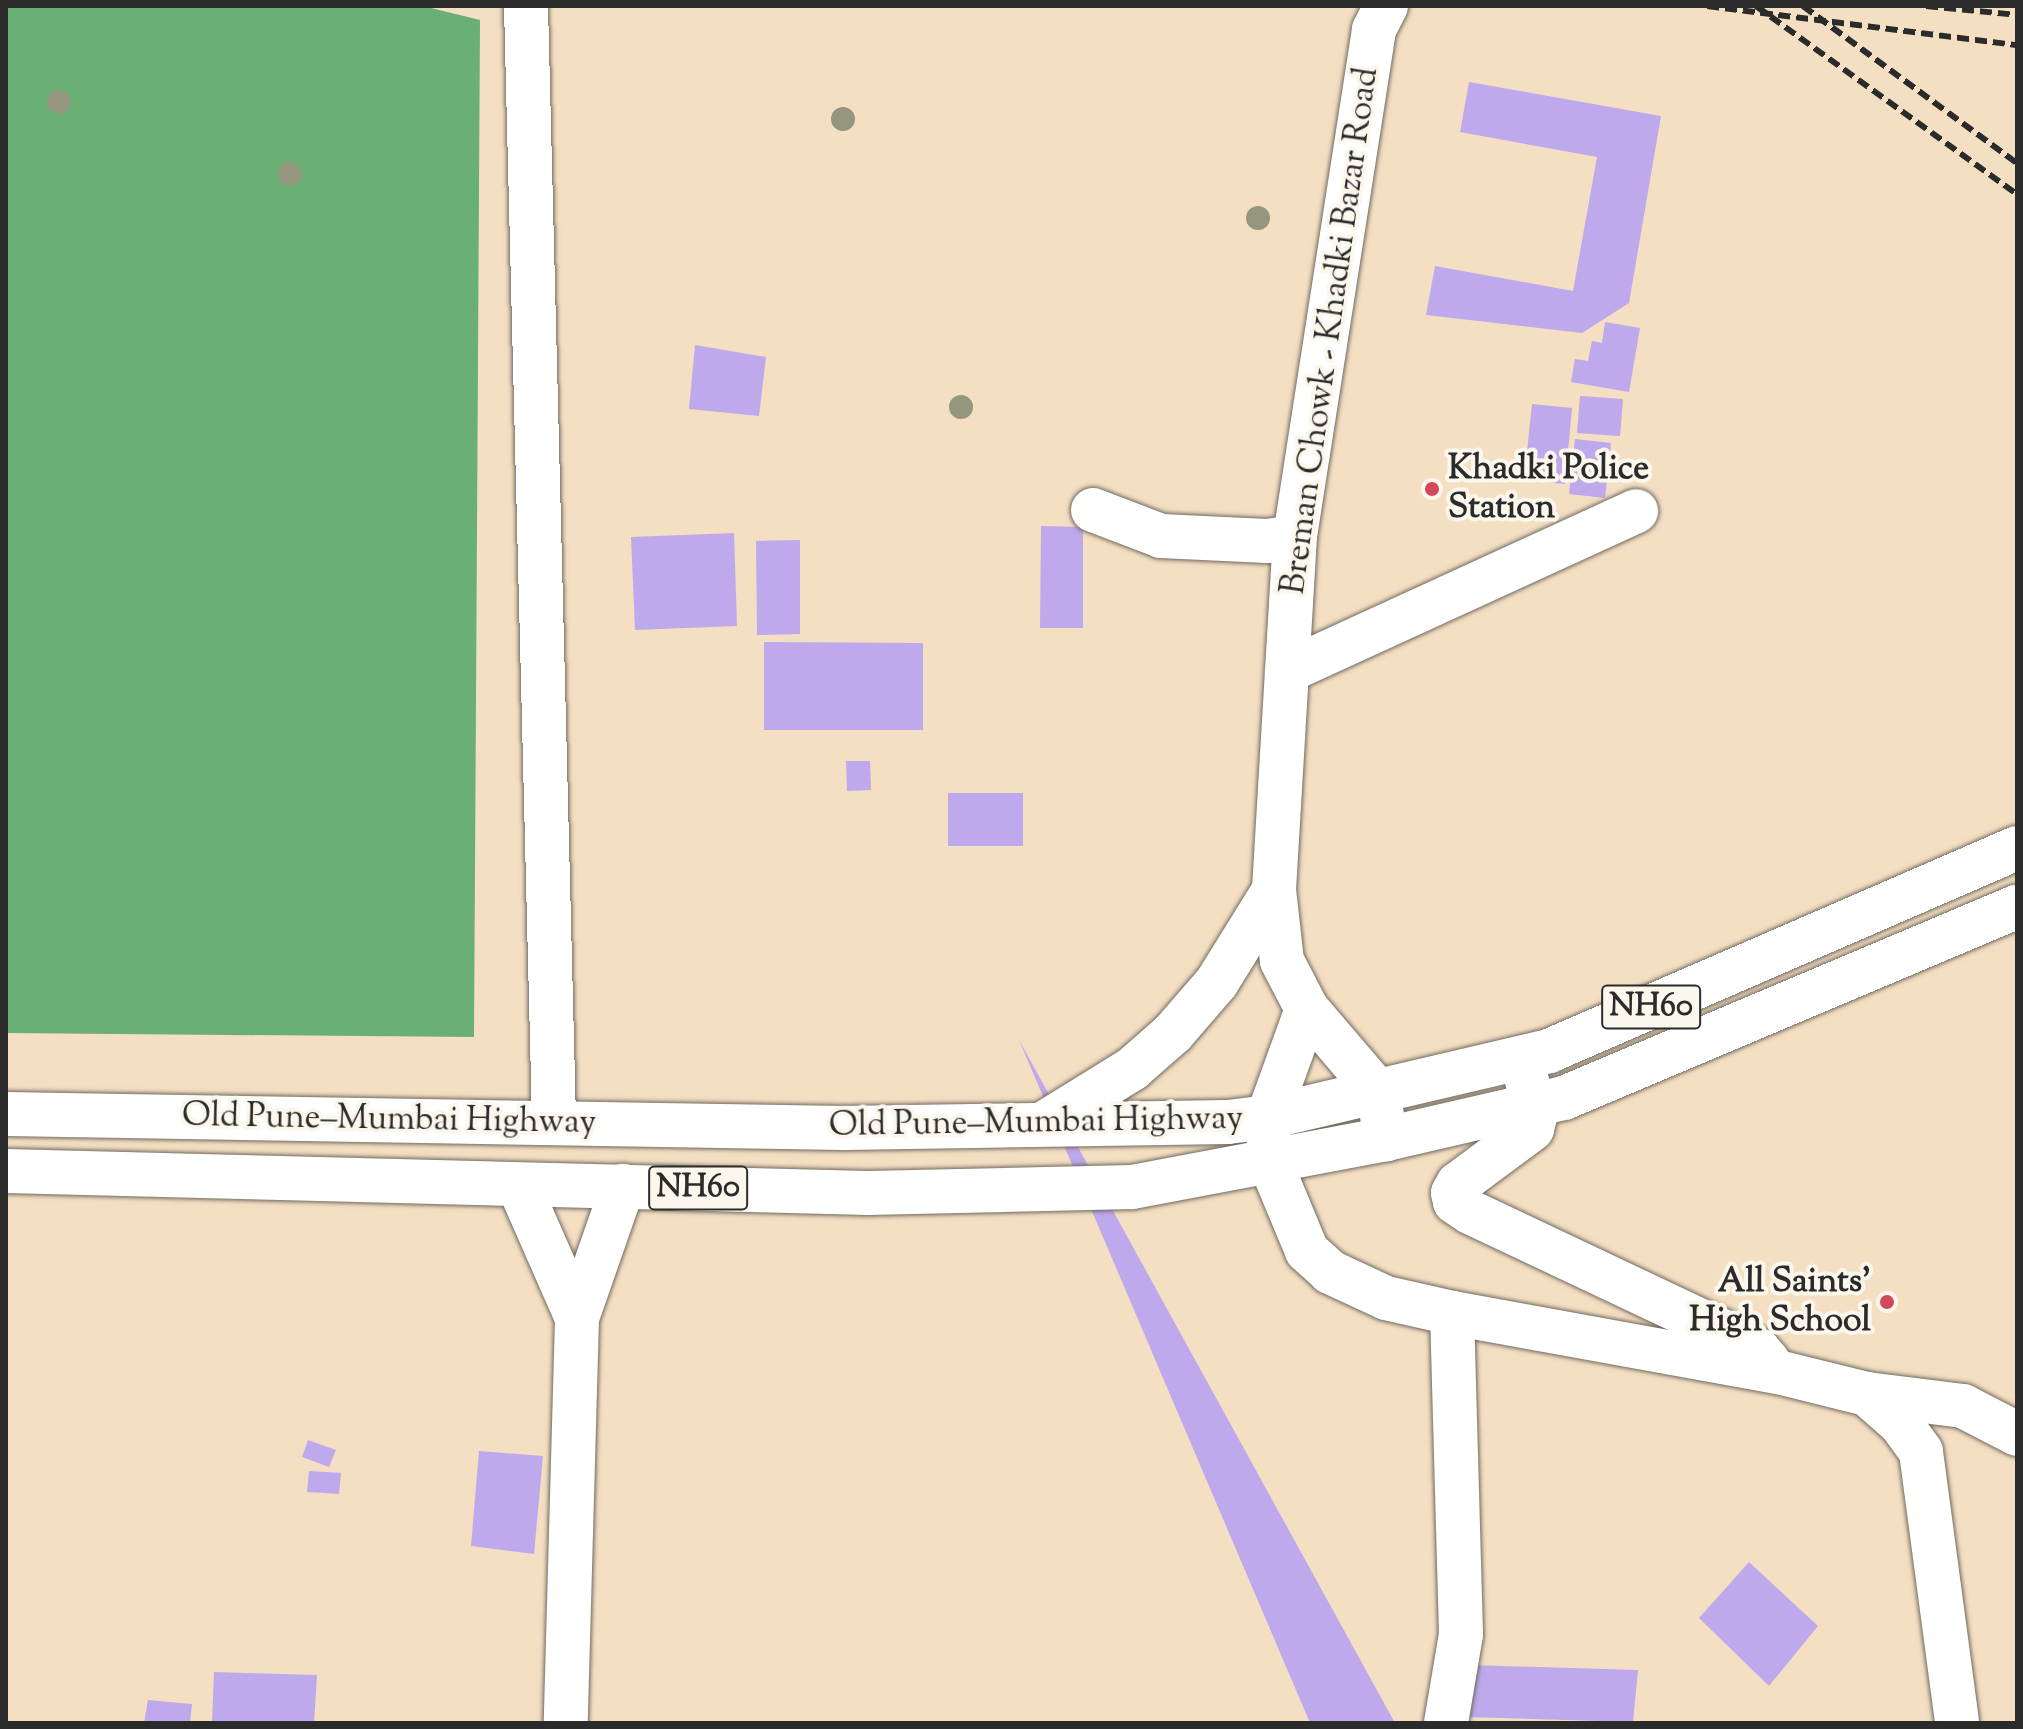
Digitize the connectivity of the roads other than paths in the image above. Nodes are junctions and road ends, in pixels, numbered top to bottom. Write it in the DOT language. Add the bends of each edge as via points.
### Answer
graph roads {
  1 [pos="526,6"];
  2 [pos="1376,14"];
  3 [pos="1093,510"];
  4 [pos="1636,511"];
  5 [pos="1295,537"];
  6 [pos="1287,671"];
  7 [pos="2017,848"];
  8 [pos="1274,890"];
  9 [pos="2017,907"];
  10 [pos="1307,1009"];
  11 [pos="1522,1058"];
  12 [pos="1378,1092"];
  13 [pos="1532,1106"];
  14 [pos="6,1114"];
  15 [pos="1268,1117"];
  16 [pos="554,1123"];
  17 [pos="1043,1124"];
  18 [pos="1386,1139"];
  19 [pos="1270,1162"];
  20 [pos="6,1171"];
  21 [pos="519,1186"];
  22 [pos="623,1186"];
  23 [pos="1452,1313"];
  24 [pos="577,1318"];
  25 [pos="1778,1372"];
  26 [pos="1867,1394"];
  27 [pos="2017,1434"];
  28 [pos="566,1723"];
  29 [pos="1446,1723"];
  30 [pos="1957,1723"];
  1 -- 16 [label="main road"];
  2 -- 5 [label="main road, Breman Chowk - Khadki Bazar Road"];
  3 -- 5 [label="main road" via="1161,536 1267,541"];
  4 -- 6 [label="main road"];
  5 -- 6 [label="main road, Breman Chowk - Khadki Bazar Road"];
  6 -- 8 [label="main road, Breman Chowk - Khadki Bazar Road"];
  7 -- 11 [label="main road, Old Pune–Mumbai Highway / NH60" via="1549,1051"];
  8 -- 10 [label="main road, Breman Chowk - Khadki Bazar Road" via="1282,961"];
  8 -- 17 [label="main road" via="1217,982 1173,1033 1132,1069"];
  9 -- 13 [label="main road, Old Pune–Mumbai Highway / NH60" via="1564,1098"];
  10 -- 12 [label="main road, Breman Chowk - Khadki Bazar Road"];
  10 -- 15 [label="main road"];
  11 -- 12 [label="main road, Old Pune–Mumbai Highway / NH60"];
  11 -- 13 [label="main road"];
  12 -- 15 [label="main road, Old Pune–Mumbai Highway / NH60"];
  12 -- 18 [label="main road"];
  13 -- 18 [label="main road, Old Pune–Mumbai Highway / NH60"];
  13 -- 25 [label="main road" via="1532,1129 1458,1184 1455,1202 1741,1340"];
  14 -- 16 [label="main road, Old Pune–Mumbai Highway / NH60"];
  15 -- 17 [label="main road, Old Pune–Mumbai Highway / NH60" via="1123,1127"];
  15 -- 19 [label="main road"];
  16 -- 17 [label="main road, Old Pune–Mumbai Highway / NH60" via="844,1128"];
  18 -- 19 [label="main road, Old Pune–Mumbai Highway / NH60"];
  19 -- 22 [label="main road, Old Pune–Mumbai Highway / NH60" via="1132,1187 868,1193"];
  19 -- 23 [label="main road" via="1307,1251 1330,1272 1386,1298"];
  20 -- 21 [label="main road, Old Pune–Mumbai Highway / NH60"];
  21 -- 22 [label="main road, Old Pune–Mumbai Highway / NH60"];
  21 -- 24 [label="main road"];
  22 -- 24 [label="main road"];
  23 -- 25 [label="main road"];
  23 -- 29 [label="main road" via="1461,1634"];
  24 -- 28 [label="main road"];
  25 -- 26 [label="main road"];
  26 -- 27 [label="main road" via="1963,1406"];
  26 -- 30 [label="main road" via="1901,1424 1921,1452"];
}
